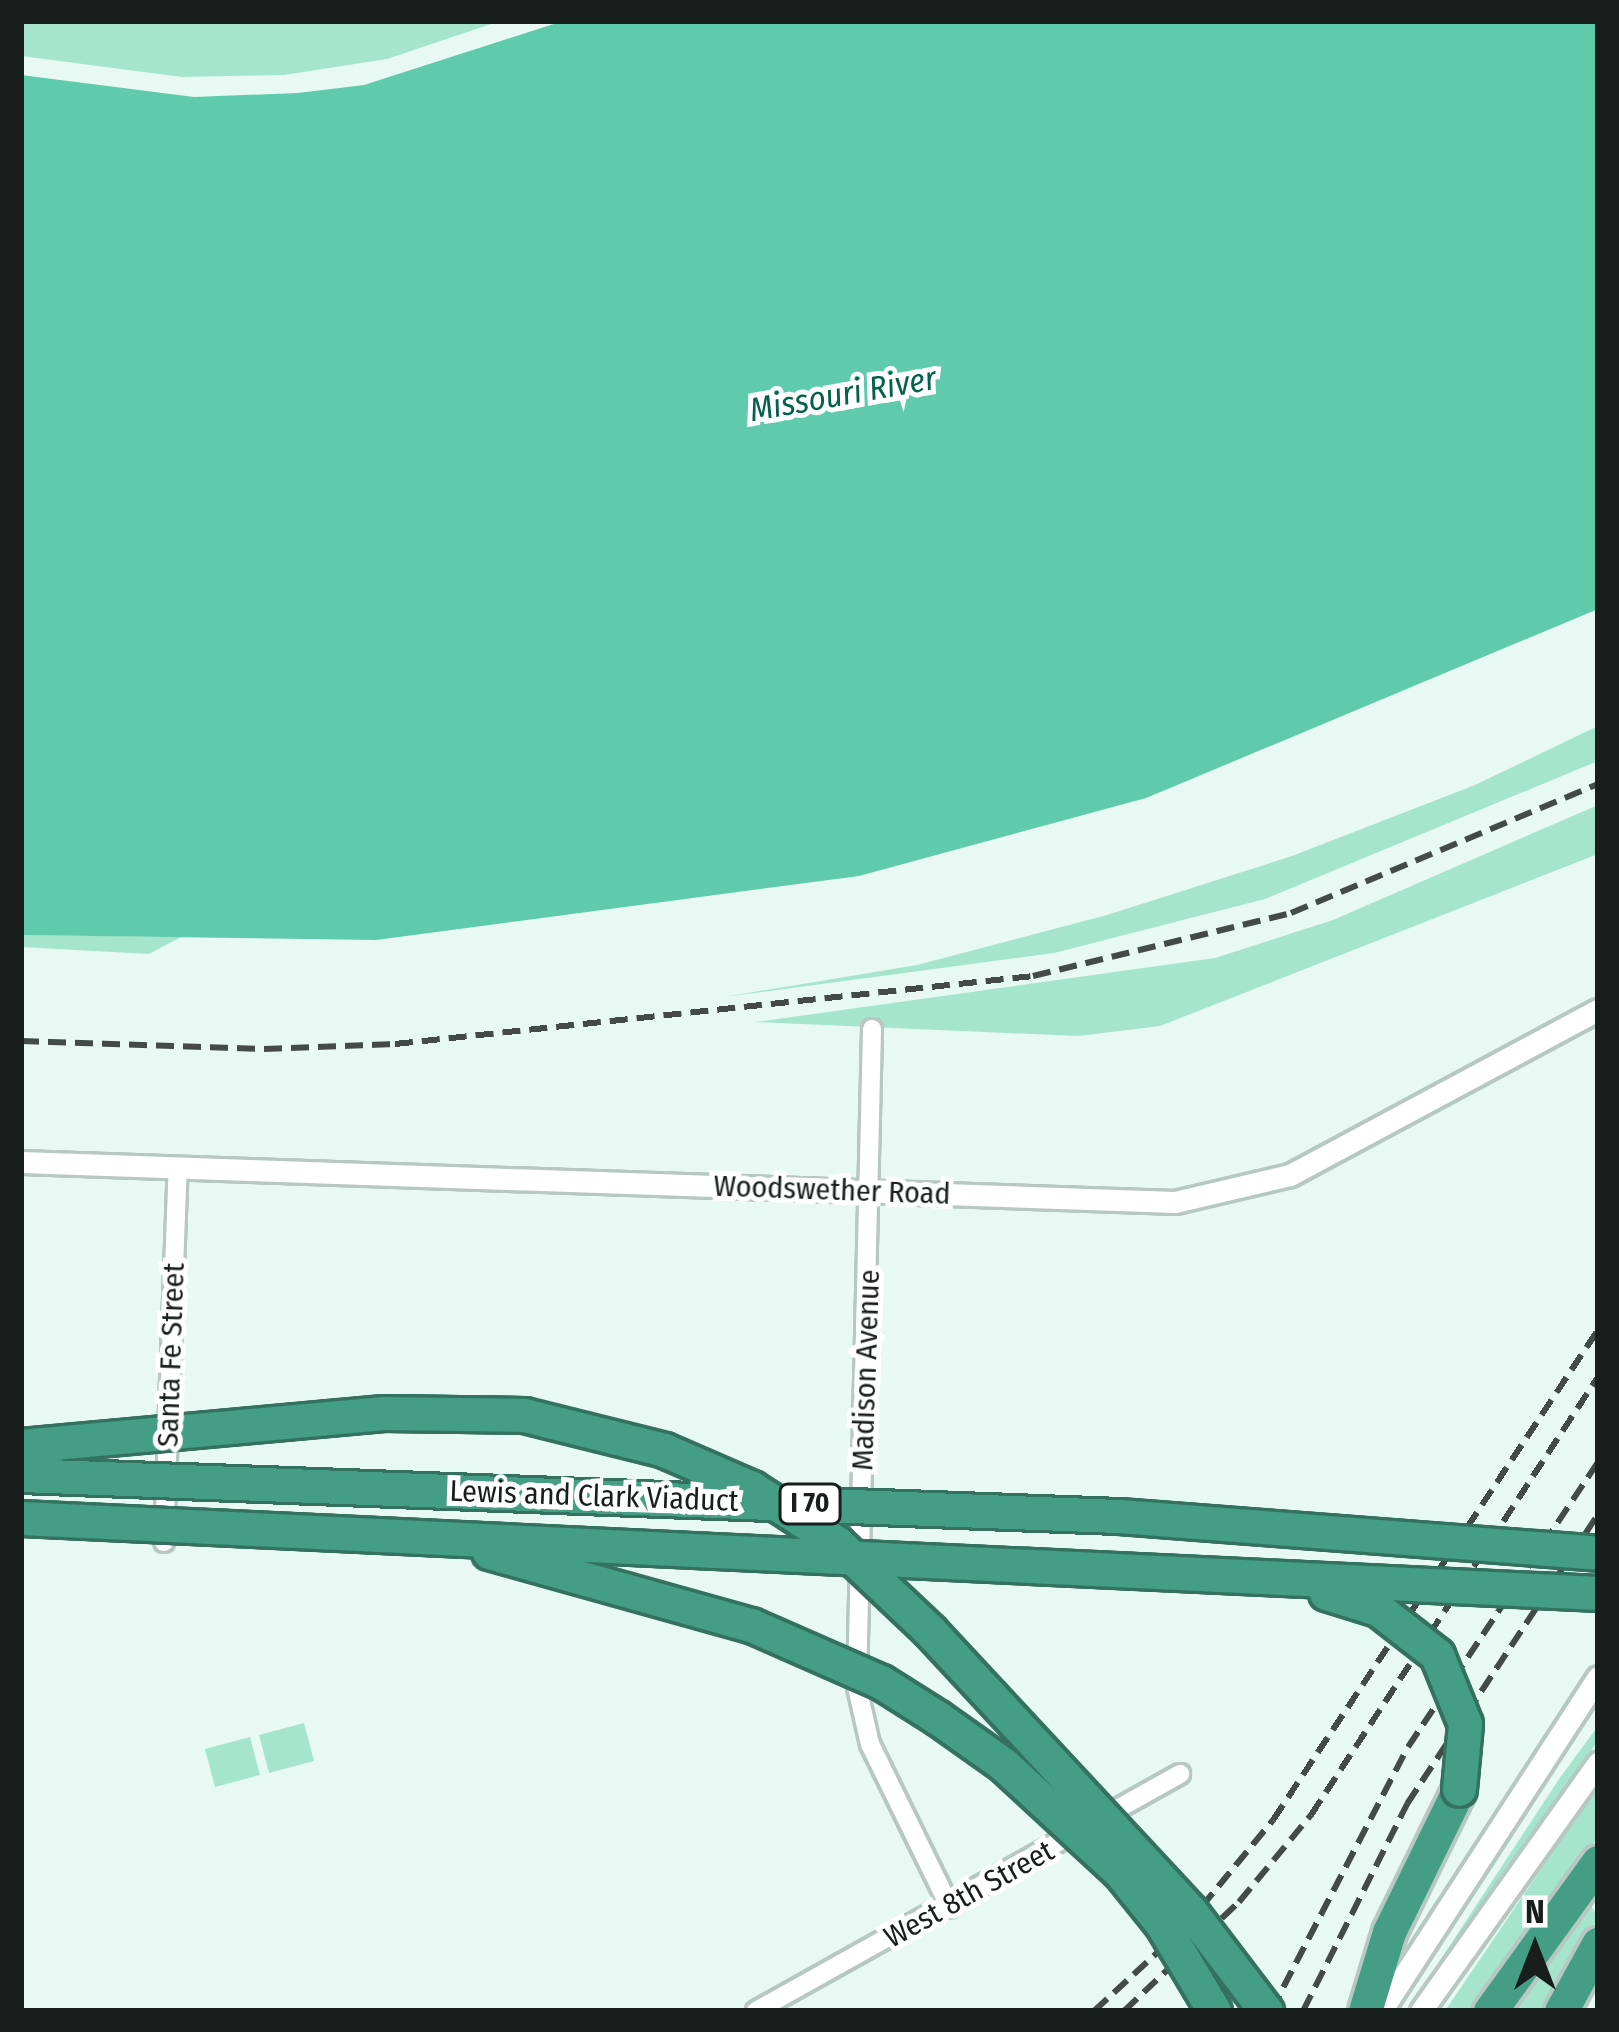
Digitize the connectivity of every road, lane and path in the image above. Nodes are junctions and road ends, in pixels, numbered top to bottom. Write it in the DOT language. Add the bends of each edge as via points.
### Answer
graph roads {
  1 [pos="1598,1010"];
  2 [pos="872,1028"];
  3 [pos="21,1162"];
  4 [pos="178,1167"];
  5 [pos="872,1192"];
  6 [pos="21,1446"];
  7 [pos="21,1475"];
  8 [pos="21,1518"];
  9 [pos="417,1534"];
  10 [pos="164,1542"];
  11 [pos="1598,1553"];
  12 [pos="1247,1578"];
  13 [pos="1598,1593"];
  14 [pos="1598,1677"];
  15 [pos="1598,1763"];
  16 [pos="1180,1774"];
  17 [pos="1598,1862"];
  18 [pos="950,1906"];
  19 [pos="1598,1944"];
  20 [pos="757,2011"];
  21 [pos="1214,2011"];
  22 [pos="1265,2011"];
  23 [pos="1365,2011"];
  24 [pos="1382,2011"];
  25 [pos="1421,2011"];
  26 [pos="1490,2011"];
  27 [pos="1561,2011"];
  1 -- 5 [label="street, Woodswether Road" via="1290,1175 1234,1194 1175,1202"];
  2 -- 5 [label="street, Madison Avenue"];
  3 -- 4 [label="street, Woodswether Road"];
  4 -- 5 [label="street, Woodswether Road"];
  4 -- 10 [label="street, Santa Fe Street"];
  5 -- 18 [label="street, Madison Avenue" via="860,1719"];
  6 -- 22 [label="highway, bridge" via="384,1413 503,1413 608,1433 752,1488 837,1544 930,1631 1165,1882"];
  7 -- 11 [label="highway, Lewis and Clark Viaduct / I 70, bridge" via="1118,1516"];
  8 -- 9 [label="highway, Lewis and Clark Viaduct / I 70, bridge"];
  9 -- 12 [label="highway, I 70, bridge"];
  9 -- 21 [label="highway, bridge" via="731,1618 881,1682 1003,1764 1120,1872"];
  12 -- 13 [label="highway, I 70, bridge"];
  12 -- 23 [label="highway, bridge" via="1342,1597 1413,1631 1456,1689 1465,1724 1460,1789 1389,1932"];
  14 -- 24 [label="street"];
  15 -- 25 [label="street"];
  16 -- 18 [label="street, West 8th Street"];
  17 -- 26 [label="highway"];
  18 -- 20 [label="street, West 8th Street"];
  19 -- 27 [label="highway"];
}
